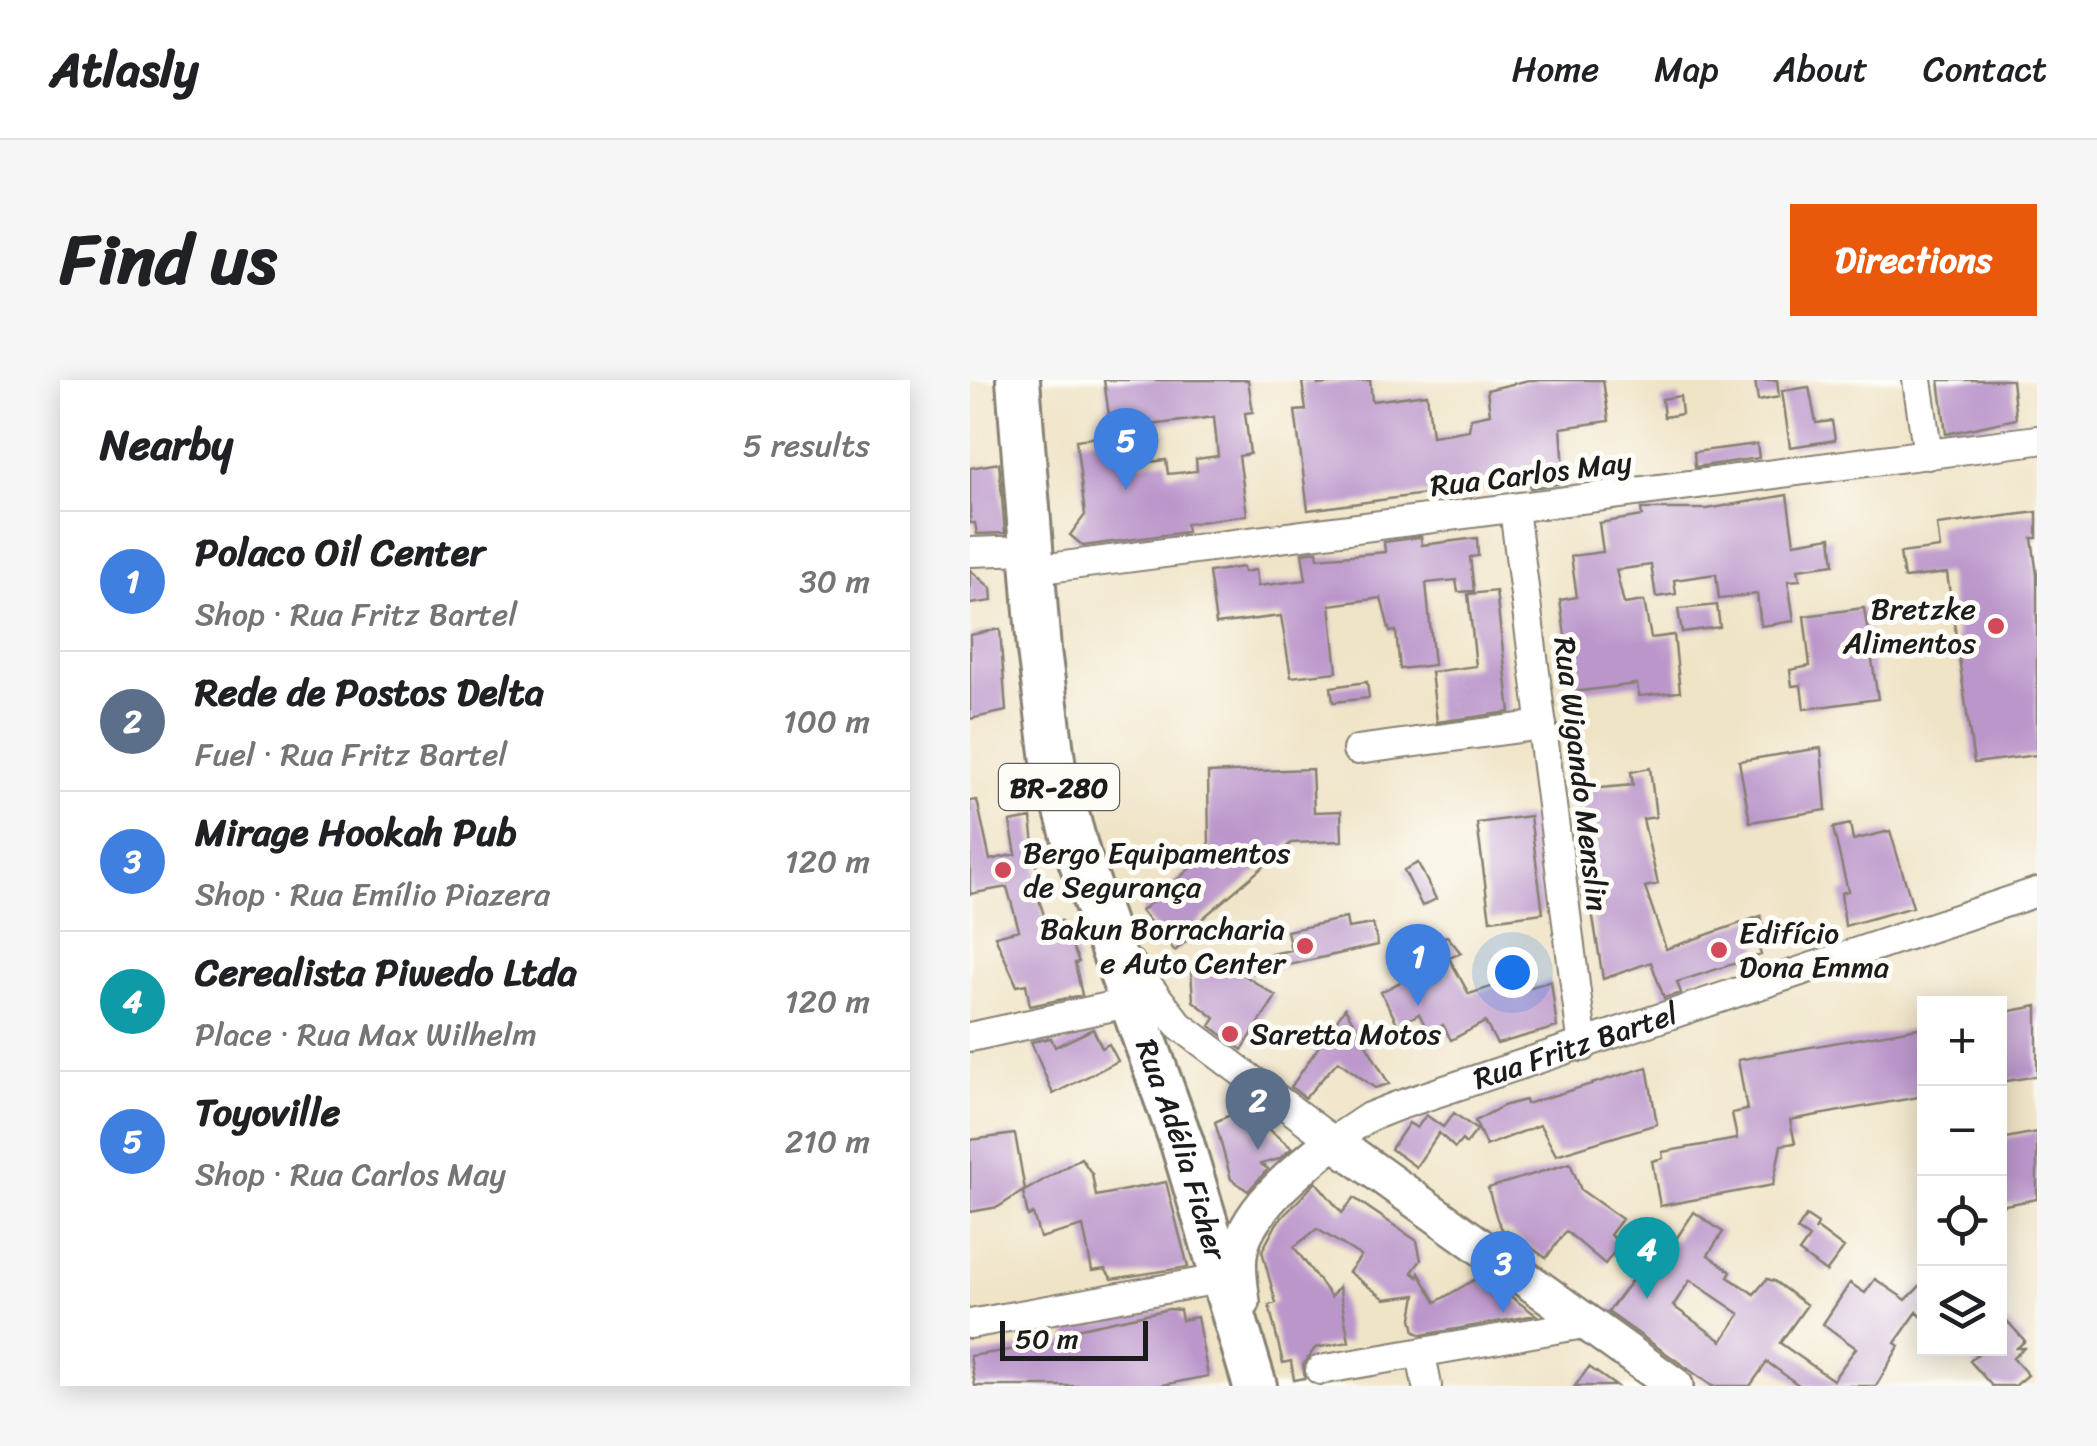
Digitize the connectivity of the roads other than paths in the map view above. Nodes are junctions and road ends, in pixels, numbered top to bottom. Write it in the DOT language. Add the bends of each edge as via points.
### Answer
graph roads {
  1 [pos="1018,380"];
  2 [pos="1918,380"];
  3 [pos="2037,440"];
  4 [pos="1928,455"];
  5 [pos="1514,509"];
  6 [pos="970,552"];
  7 [pos="1032,560"];
  8 [pos="1542,725"];
  9 [pos="1357,750"];
  10 [pos="2037,892"];
  11 [pos="1101,918"];
  12 [pos="1132,1002"];
  13 [pos="970,1037"];
  14 [pos="1583,1047"];
  15 [pos="1333,1141"];
  16 [pos="1225,1278"];
  17 [pos="970,1324"];
  18 [pos="1584,1324"];
  19 [pos="1240,1328"];
  20 [pos="1420,1354"];
  21 [pos="1320,1370"];
  22 [pos="1255,1386"];
  23 [pos="1427,1386"];
  24 [pos="1675,1386"];
  1 -- 7 [label="highway, BR-280"];
  2 -- 4 [label="street"];
  3 -- 4 [label="street, Rua Carlos May"];
  4 -- 5 [label="street, Rua Carlos May"];
  5 -- 7 [label="street, Rua Carlos May"];
  5 -- 8 [label="street, Rua Wigando Menslin"];
  6 -- 7 [label="street, Rua Carlos May"];
  7 -- 11 [label="highway, BR-280" via="1054,768"];
  8 -- 9 [label="street"];
  8 -- 14 [label="street, Rua Wigando Menslin"];
  10 -- 14 [label="street, Rua Fritz Bartel"];
  11 -- 12 [label="highway, Rua Adélia Ficher"];
  11 -- 15 [label="street" via="1179,1025"];
  12 -- 13 [label="street"];
  12 -- 16 [label="highway, Rua Adélia Ficher"];
  14 -- 15 [label="street, Rua Fritz Bartel" via="1397,1106"];
  15 -- 18 [label="main road"];
  15 -- 19 [label="main road, Rua Fritz Bartel" via="1268,1203 1244,1238"];
  16 -- 17 [label="street"];
  16 -- 19 [label="highway, Rua Adélia Ficher"];
  18 -- 20 [label="street"];
  18 -- 24 [label="main road"];
  19 -- 22 [label="highway, Rua Adélia Ficher"];
  20 -- 21 [label="street"];
  20 -- 23 [label="street"];
}
